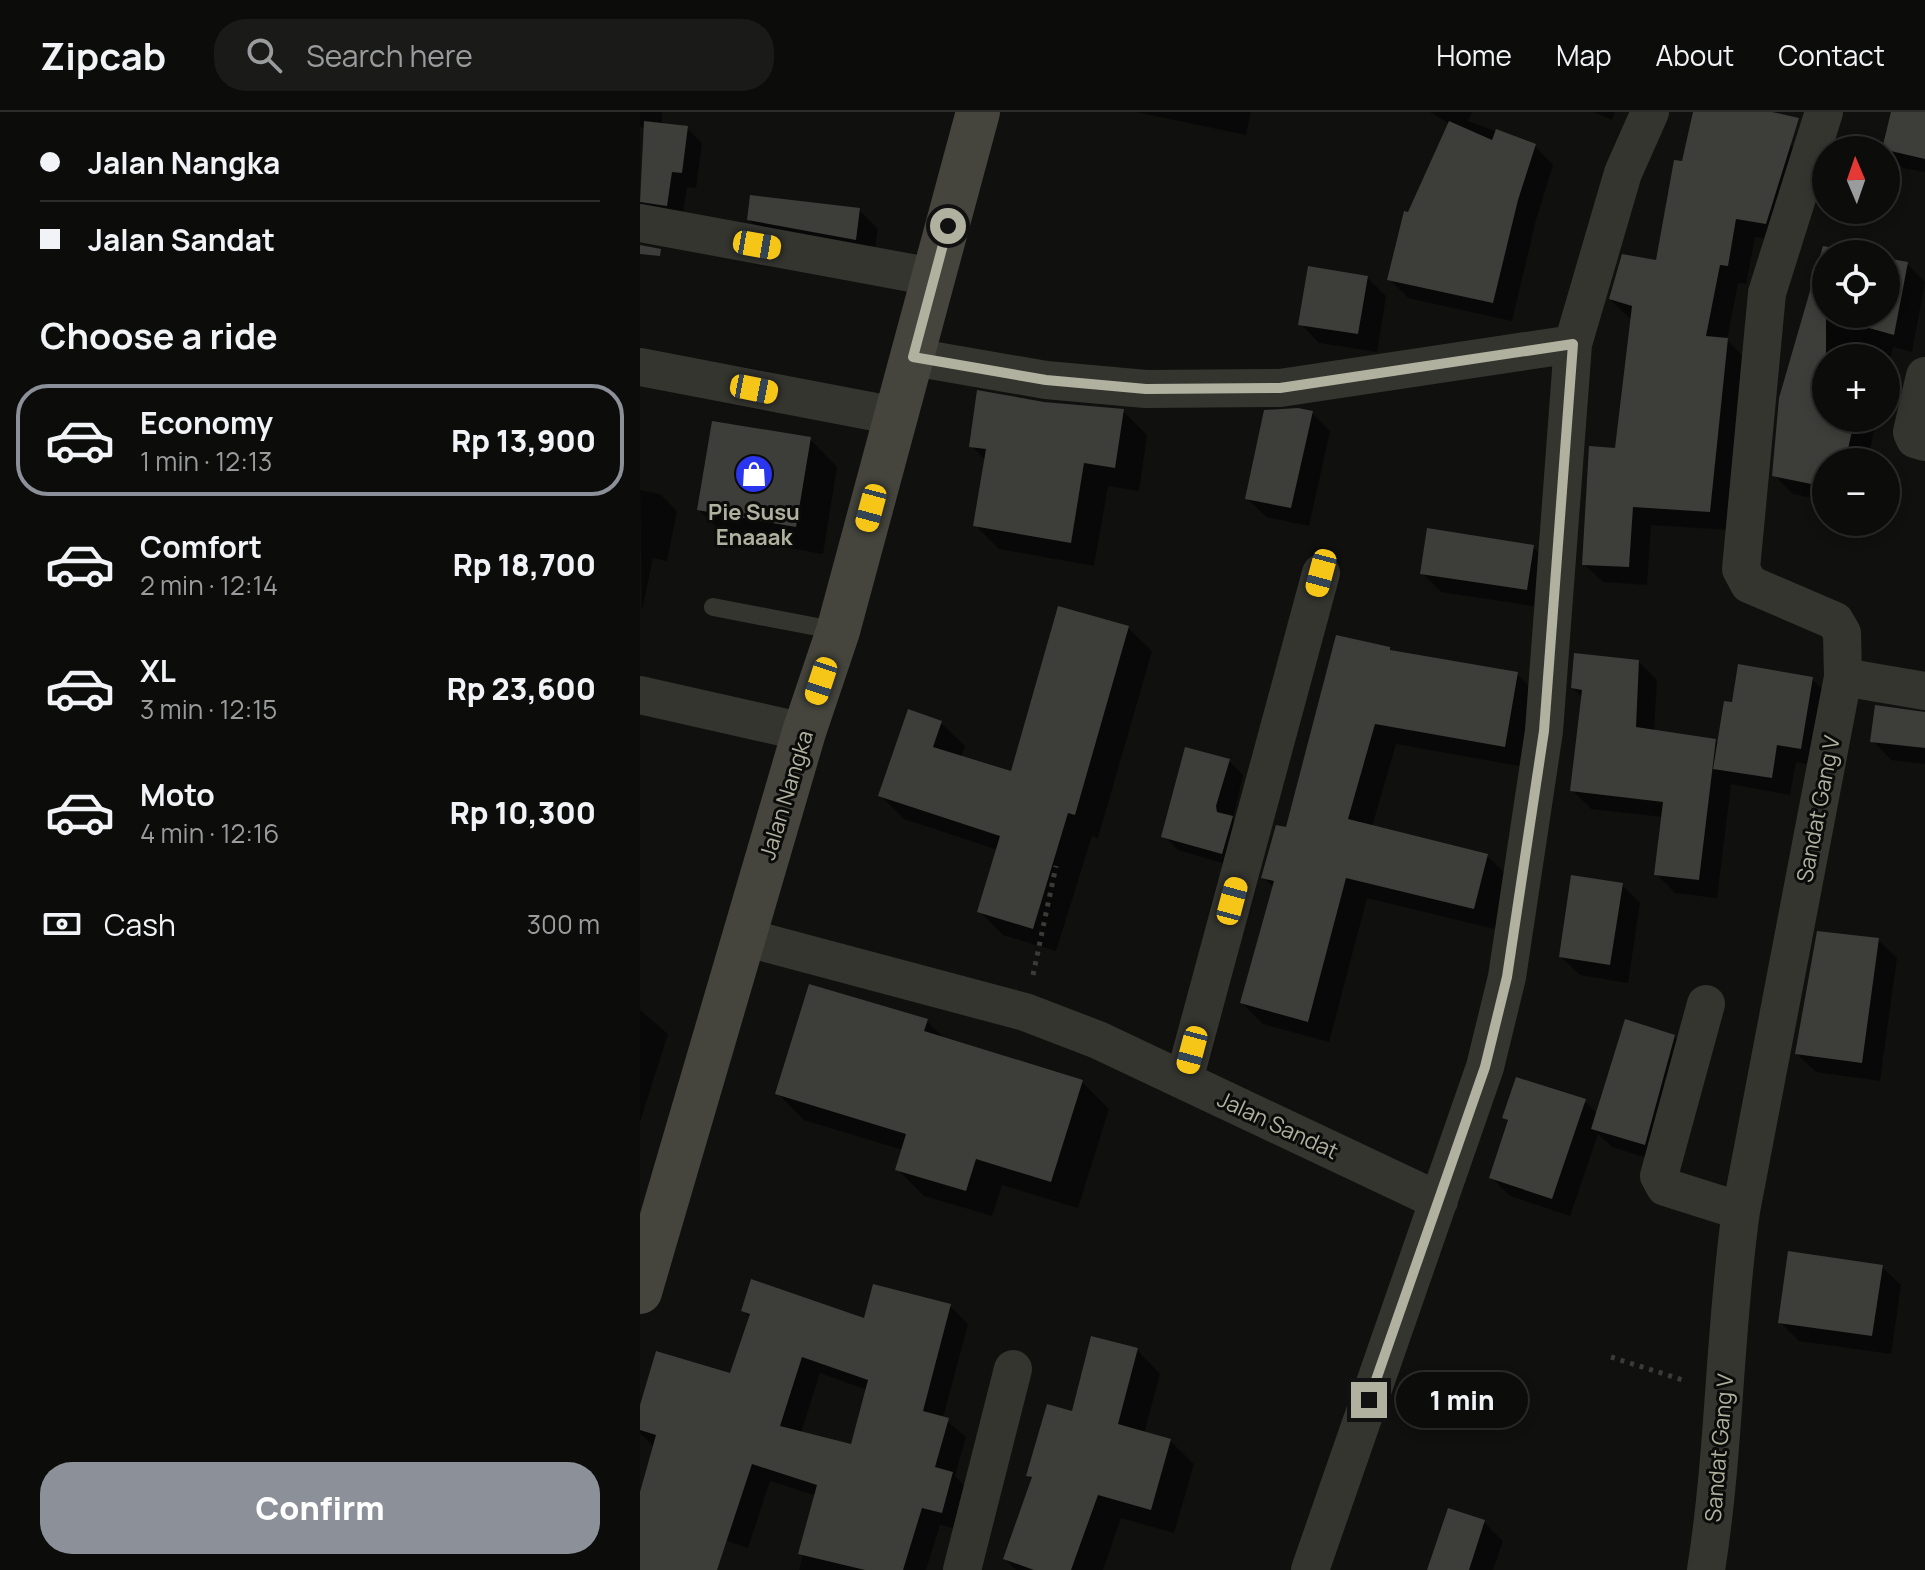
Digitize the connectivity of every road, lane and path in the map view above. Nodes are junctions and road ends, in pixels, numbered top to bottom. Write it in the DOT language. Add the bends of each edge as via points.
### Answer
graph roads {
  1 [pos="978,112"];
  2 [pos="1650,112"];
  3 [pos="1824,112"];
  4 [pos="640,223"];
  5 [pos="933,277"];
  6 [pos="1573,344"];
  7 [pos="913,357"];
  8 [pos="640,367"];
  9 [pos="1925,376"];
  10 [pos="896,416"];
  11 [pos="1925,442"];
  12 [pos="1321,573"];
  13 [pos="713,607"];
  14 [pos="838,631"];
  15 [pos="1843,677"];
  16 [pos="1925,691"];
  17 [pos="640,695"];
  18 [pos="804,732"];
  19 [pos="1056,866"];
  20 [pos="744,937"];
  21 [pos="1706,1004"];
  22 [pos="1025,1012"];
  23 [pos="1184,1080"];
  24 [pos="1439,1201"];
  25 [pos="1741,1211"];
  26 [pos="649,1226"];
  27 [pos="640,1292"];
  28 [pos="1611,1357"];
  29 [pos="1013,1369"];
  30 [pos="1725,1394"];
  31 [pos="962,1570"];
  32 [pos="1310,1570"];
  33 [pos="1706,1570"];
  1 -- 5 [label="main road, Jalan Nangka"];
  2 -- 6 [label="street" via="1623,173"];
  3 -- 15 [label="street, Sandat Gang V" via="1767,293 1741,569 1749,584 1835,621 1842,633"];
  4 -- 5 [label="street"];
  5 -- 7 [label="main road, Jalan Nangka"];
  6 -- 7 [label="street" via="1280,388 1146,389 1046,380"];
  6 -- 24 [label="street" via="1544,731 1531,831 1500,1007"];
  7 -- 10 [label="main road, Jalan Nangka"];
  8 -- 10 [label="street"];
  9 -- 11 [label="street" via="1912,432"];
  10 -- 14 [label="main road, Jalan Nangka"];
  12 -- 23 [label="street"];
  13 -- 14 [label="lane"];
  14 -- 18 [label="main road, Jalan Nangka"];
  15 -- 16 [label="street"];
  15 -- 25 [label="street, Sandat Gang V"];
  17 -- 18 [label="street"];
  18 -- 20 [label="main road, Jalan Nangka"];
  19 -- 22 [label="path"];
  20 -- 22 [label="street, Jalan Sandat"];
  20 -- 26 [label="main road, Jalan Nangka"];
  21 -- 25 [label="street" via="1658,1168 1659,1181"];
  22 -- 23 [label="street, Jalan Sandat"];
  23 -- 24 [label="street, Jalan Sandat"];
  24 -- 32 [label="street"];
  25 -- 30 [label="street, Sandat Gang V"];
  26 -- 27 [label="main road, Jalan Nangka"];
  28 -- 30 [label="path"];
  29 -- 31 [label="street"];
  30 -- 33 [label="street, Sandat Gang V"];
}
